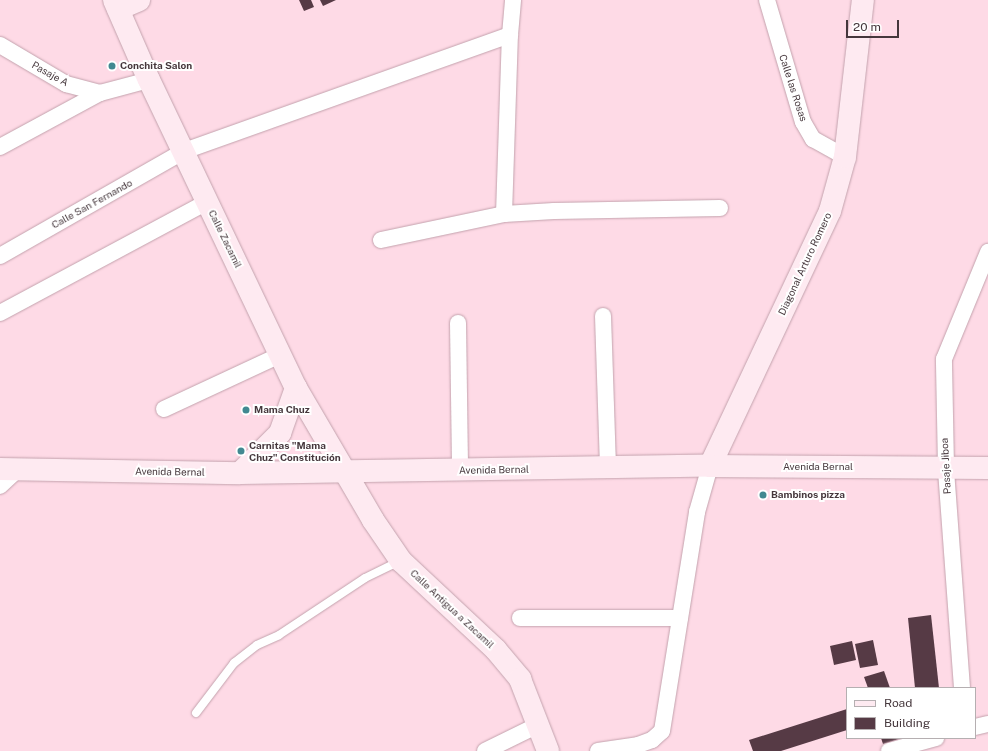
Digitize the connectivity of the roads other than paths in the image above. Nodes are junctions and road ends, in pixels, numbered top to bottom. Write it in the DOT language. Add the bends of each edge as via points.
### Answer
graph roads {
  1 [pos="139,0"];
  2 [pos="513,0"];
  3 [pos="767,0"];
  4 [pos="863,0"];
  5 [pos="116,4"];
  6 [pos="510,35"];
  7 [pos="0,45"];
  8 [pos="149,80"];
  9 [pos="100,93"];
  10 [pos="0,147"];
  11 [pos="184,151"];
  12 [pos="845,157"];
  13 [pos="207,202"];
  14 [pos="720,208"];
  15 [pos="504,214"];
  16 [pos="381,240"];
  17 [pos="0,256"];
  18 [pos="987,256"];
  19 [pos="0,313"];
  20 [pos="603,316"];
  21 [pos="458,323"];
  22 [pos="280,355"];
  23 [pos="296,388"];
  24 [pos="164,410"];
  25 [pos="710,466"];
  26 [pos="608,468"];
  27 [pos="946,468"];
  28 [pos="988,468"];
  29 [pos="9,469"];
  30 [pos="460,471"];
  31 [pos="346,472"];
  32 [pos="240,473"];
  33 [pos="0,486"];
  34 [pos="401,561"];
  35 [pos="520,618"];
  36 [pos="680,618"];
  37 [pos="962,687"];
  38 [pos="196,713"];
  39 [pos="988,724"];
  40 [pos="538,725"];
  41 [pos="976,727"];
  42 [pos="932,739"];
  43 [pos="485,751"];
  44 [pos="548,751"];
  45 [pos="598,751"];
  46 [pos="890,751"];
  1 -- 5 [label="street"];
  2 -- 6 [label="street"];
  3 -- 12 [label="street, Calle las Rosas" via="803,122 813,139"];
  4 -- 12 [label="street, Diagonal Arturo Romero"];
  5 -- 8 [label="street, Calle Zacamil"];
  6 -- 11 [label="street, Calle San Fernando"];
  6 -- 15 [label="street"];
  7 -- 9 [label="street, Pasaje A" via="66,84"];
  8 -- 9 [label="street, Pasaje A"];
  8 -- 11 [label="street, Calle Zacamil"];
  9 -- 10 [label="street"];
  11 -- 13 [label="street, Calle Zacamil"];
  11 -- 17 [label="street, Calle San Fernando"];
  12 -- 25 [label="street, Diagonal Arturo Romero" via="830,211"];
  13 -- 19 [label="street"];
  13 -- 22 [label="street, Calle Zacamil"];
  14 -- 15 [label="street"];
  15 -- 16 [label="street"];
  18 -- 27 [label="street, Pasaje Jiboa" via="944,359"];
  20 -- 26 [label="street"];
  21 -- 30 [label="street"];
  22 -- 23 [label="street, Calle Zacamil"];
  22 -- 24 [label="street"];
  23 -- 31 [label="street, Calle Zacamil"];
  23 -- 32 [label="street" via="280,433"];
  25 -- 26 [label="street, Avenida Bernal"];
  25 -- 27 [label="street, Avenida Bernal"];
  25 -- 36 [label="street" via="697,512"];
  26 -- 30 [label="street, Avenida Bernal"];
  27 -- 28 [label="street, Avenida Bernal"];
  27 -- 37 [label="street, Pasaje Jiboa"];
  29 -- 32 [label="street, Avenida Bernal"];
  29 -- 33 [label="street"];
  30 -- 31 [label="street, Avenida Bernal"];
  31 -- 32 [label="street, Avenida Bernal"];
  31 -- 34 [label="street, Calle Antigua a Zacamil" via="373,520"];
  34 -- 38 [label="lane" via="365,578 279,635 257,645 234,663"];
  34 -- 40 [label="street, Calle Antigua a Zacamil" via="496,650 520,679"];
  35 -- 36 [label="street"];
  36 -- 45 [label="street" via="662,731 652,740 638,745"];
  39 -- 41 [label="street"];
  40 -- 43 [label="street"];
  40 -- 44 [label="street, Calle Antigua a Zacamil"];
  42 -- 46 [label="street"];
}
